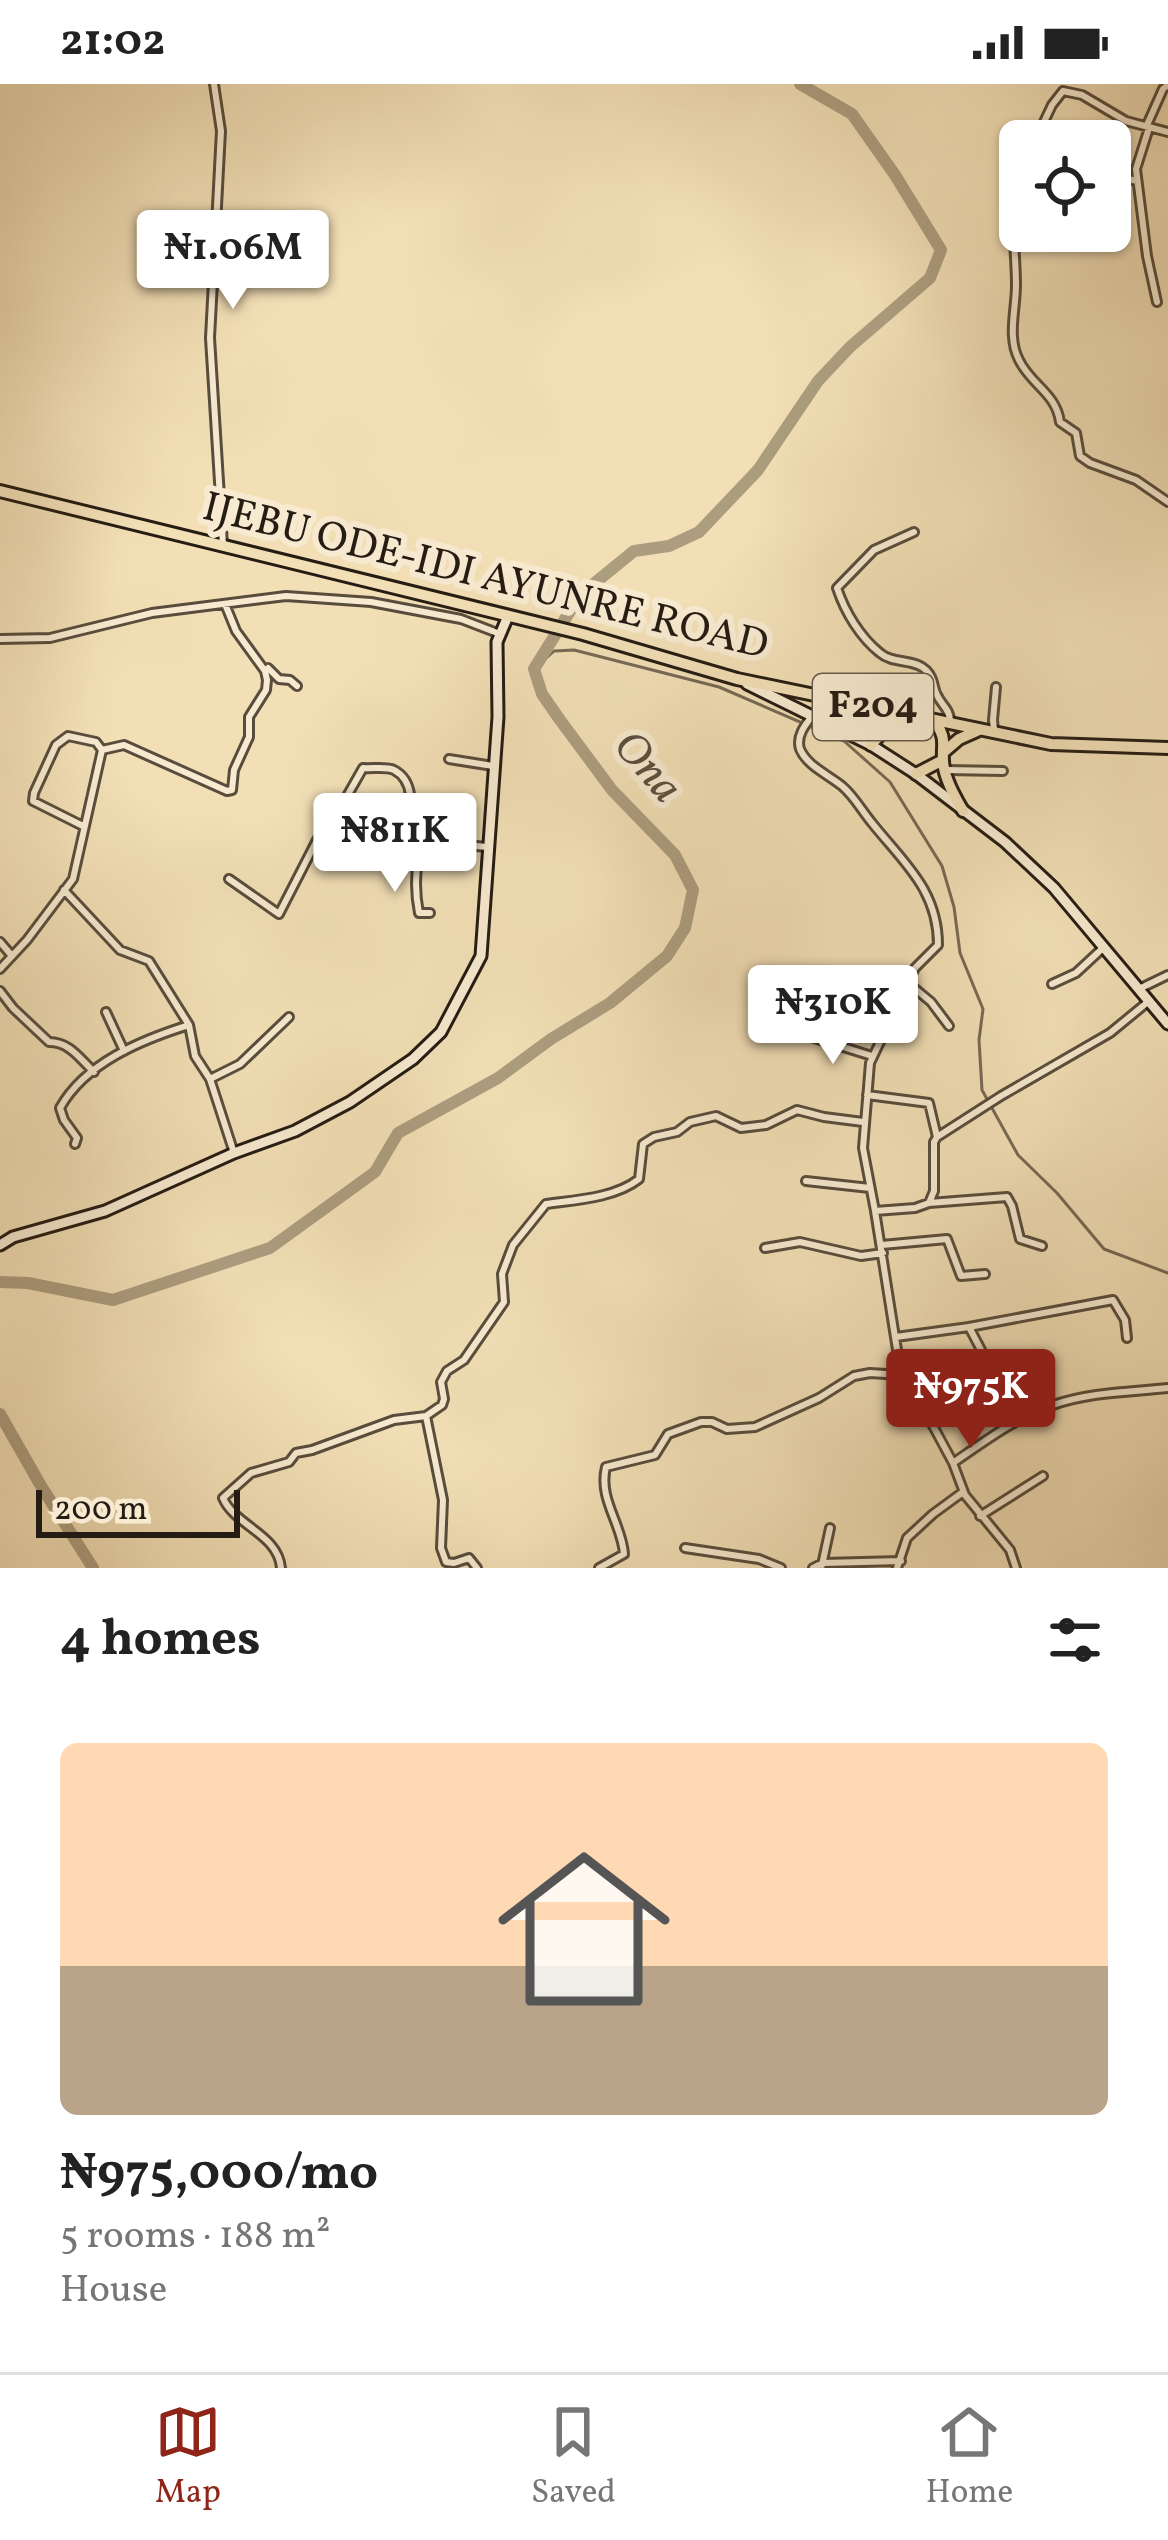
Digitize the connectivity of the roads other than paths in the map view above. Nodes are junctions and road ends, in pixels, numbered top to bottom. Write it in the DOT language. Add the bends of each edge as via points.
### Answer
graph roads {
  1 [pos="214,84"];
  2 [pos="1168,85"];
  3 [pos="1045,120"];
  4 [pos="1124,120"];
  5 [pos="1131,122"];
  6 [pos="1147,124"];
  7 [pos="1168,132"];
  8 [pos="1131,180"];
  9 [pos="1137,182"];
  10 [pos="1015,252"];
  11 [pos="1168,283"];
  12 [pos="0,491"];
  13 [pos="1168,502"];
  14 [pos="914,532"];
  15 [pos="223,545"];
  16 [pos="225,604"];
  17 [pos="508,616"];
  18 [pos="500,634"];
  19 [pos="0,639"];
  20 [pos="265,671"];
  21 [pos="736,679"];
  22 [pos="296,686"];
  23 [pos="996,687"];
  24 [pos="900,712"];
  25 [pos="810,718"];
  26 [pos="935,720"];
  27 [pos="951,724"];
  28 [pos="978,730"];
  29 [pos="995,733"];
  30 [pos="871,745"];
  31 [pos="1168,748"];
  32 [pos="102,750"];
  33 [pos="449,759"];
  34 [pos="944,760"];
  35 [pos="493,766"];
  36 [pos="1003,771"];
  37 [pos="916,774"];
  38 [pos="963,811"];
  39 [pos="85,826"];
  40 [pos="334,832"];
  41 [pos="407,839"];
  42 [pos="423,841"];
  43 [pos="487,847"];
  44 [pos="230,879"];
  45 [pos="64,890"];
  46 [pos="430,914"];
  47 [pos="0,942"];
  48 [pos="1104,947"];
  49 [pos="12,956"];
  50 [pos="0,969"];
  51 [pos="1168,975"];
  52 [pos="907,982"];
  53 [pos="1052,984"];
  54 [pos="1139,989"];
  55 [pos="0,991"];
  56 [pos="1149,1001"];
  57 [pos="106,1012"];
  58 [pos="290,1017"];
  59 [pos="1168,1024"];
  60 [pos="189,1025"];
  61 [pos="949,1026"];
  62 [pos="808,1036"];
  63 [pos="124,1051"];
  64 [pos="872,1056"];
  65 [pos="94,1072"];
  66 [pos="210,1079"];
  67 [pos="867,1095"];
  68 [pos="864,1122"];
  69 [pos="937,1137"];
  70 [pos="75,1144"];
  71 [pos="234,1153"];
  72 [pos="806,1181"];
  73 [pos="870,1188"];
  74 [pos="929,1203"];
  75 [pos="875,1211"];
  76 [pos="0,1244"];
  77 [pos="1042,1246"];
  78 [pos="766,1248"];
  79 [pos="882,1249"];
  80 [pos="985,1274"];
  81 [pos="969,1327"];
  82 [pos="896,1337"];
  83 [pos="1126,1338"];
  84 [pos="901,1375"];
  85 [pos="1168,1388"];
  86 [pos="426,1416"];
  87 [pos="1010,1425"];
  88 [pos="953,1462"];
  89 [pos="1043,1477"];
  90 [pos="964,1492"];
  91 [pos="980,1516"];
  92 [pos="830,1528"];
  93 [pos="685,1547"];
  94 [pos="899,1565"];
  95 [pos="819,1566"];
  96 [pos="281,1568"];
  97 [pos="477,1568"];
  98 [pos="598,1568"];
  99 [pos="782,1568"];
  100 [pos="1016,1568"];
  1 -- 15 [label="street" via="221,131 210,338"];
  2 -- 6 [label="street"];
  3 -- 4 [label="street" via="1063,92"];
  5 -- 6 [label="street"];
  6 -- 7 [label="street"];
  6 -- 9 [label="street"];
  8 -- 9 [label="street"];
  9 -- 11 [label="street" via="1156,297"];
  10 -- 13 [label="street" via="1012,334 1019,361 1076,433 1080,456"];
  12 -- 15 [label="main road, IJEBU ODE-IDI AYUNRE ROAD / F204"];
  14 -- 27 [label="street" via="874,550 837,588 885,658 915,662 930,674"];
  15 -- 17 [label="main road, IJEBU ODE-IDI AYUNRE ROAD / F204"];
  16 -- 18 [label="street" via="286,596 370,602"];
  16 -- 19 [label="street" via="50,638"];
  16 -- 20 [label="street"];
  17 -- 18 [label="street"];
  17 -- 21 [label="main road, IJEBU ODE-IDI AYUNRE ROAD / F204"];
  18 -- 35 [label="street"];
  20 -- 22 [label="street"];
  20 -- 32 [label="street" via="266,690 249,717 232,790 124,745"];
  21 -- 24 [label="main road, IJEBU ODE-IDI AYUNRE ROAD / F204"];
  21 -- 25 [label="street"];
  23 -- 29 [label="street"];
  24 -- 26 [label="main road, IJEBU ODE-IDI AYUNRE ROAD / F204"];
  24 -- 30 [label="main road"];
  25 -- 30 [label="street"];
  25 -- 52 [label="street" via="799,746 807,760 848,790 930,897 938,945"];
  26 -- 27 [label="main road, IJEBU ODE-IDI AYUNRE ROAD / F204"];
  26 -- 34 [label="main road"];
  27 -- 28 [label="main road, IJEBU ODE-IDI AYUNRE ROAD / F204"];
  28 -- 29 [label="main road, IJEBU ODE-IDI AYUNRE ROAD / F204"];
  28 -- 34 [label="main road"];
  29 -- 31 [label="main road, IJEBU ODE-IDI AYUNRE ROAD / F204"];
  30 -- 37 [label="street"];
  32 -- 39 [label="street"];
  32 -- 39 [label="street" via="68,736 34,793 33,801"];
  33 -- 35 [label="street"];
  34 -- 36 [label="street"];
  34 -- 37 [label="main road"];
  34 -- 38 [label="main road"];
  35 -- 43 [label="street"];
  37 -- 38 [label="street"];
  38 -- 48 [label="street" via="1054,888"];
  39 -- 45 [label="street"];
  40 -- 41 [label="street" via="358,843"];
  40 -- 41 [label="street" via="363,769 387,768 407,783"];
  40 -- 44 [label="street" via="316,840 279,914"];
  41 -- 42 [label="street"];
  42 -- 43 [label="street"];
  42 -- 46 [label="street" via="416,901 418,913"];
  43 -- 71 [label="street" via="481,956 441,1032 350,1102"];
  45 -- 49 [label="street"];
  45 -- 60 [label="street" via="120,950 149,961"];
  47 -- 49 [label="street"];
  48 -- 53 [label="street"];
  48 -- 54 [label="street"];
  49 -- 50 [label="street"];
  51 -- 54 [label="street"];
  52 -- 61 [label="street"];
  52 -- 64 [label="street"];
  54 -- 56 [label="street"];
  55 -- 65 [label="street"];
  56 -- 59 [label="street"];
  56 -- 69 [label="street" via="1110,1034"];
  57 -- 63 [label="street"];
  58 -- 66 [label="street" via="240,1064"];
  60 -- 63 [label="street"];
  60 -- 66 [label="street"];
  62 -- 64 [label="street"];
  63 -- 65 [label="street"];
  64 -- 67 [label="street"];
  65 -- 70 [label="street" via="60,1108"];
  66 -- 71 [label="street"];
  67 -- 68 [label="street"];
  67 -- 69 [label="street" via="929,1103"];
  68 -- 73 [label="street"];
  68 -- 86 [label="street" via="797,1110 741,1128 716,1116 690,1122 643,1144 639,1179 630,1186 546,1204 512,1245 504,1302 464,1360 447,1371 442,1405"];
  69 -- 74 [label="street"];
  71 -- 76 [label="street" via="105,1211"];
  72 -- 73 [label="street"];
  73 -- 75 [label="street"];
  74 -- 75 [label="street"];
  74 -- 77 [label="street" via="1007,1197 1020,1239"];
  75 -- 79 [label="street"];
  78 -- 79 [label="street" via="800,1242 861,1256"];
  79 -- 80 [label="street" via="946,1239 962,1276"];
  79 -- 82 [label="street"];
  81 -- 82 [label="street"];
  81 -- 83 [label="street" via="1113,1300"];
  81 -- 87 [label="street"];
  82 -- 84 [label="street"];
  84 -- 88 [label="street"];
  84 -- 98 [label="street" via="854,1376 755,1427 701,1422 668,1434 655,1455 606,1467 607,1500 625,1547"];
  85 -- 87 [label="street" via="1077,1398"];
  86 -- 96 [label="street" via="296,1453 230,1490 226,1507 268,1541"];
  86 -- 97 [label="street" via="446,1562 469,1558"];
  87 -- 88 [label="street"];
  88 -- 90 [label="street"];
  89 -- 91 [label="street"];
  90 -- 91 [label="street"];
  90 -- 94 [label="street" via="907,1538"];
  91 -- 100 [label="street"];
  92 -- 95 [label="street"];
  93 -- 99 [label="street"];
  94 -- 95 [label="street"];
}
